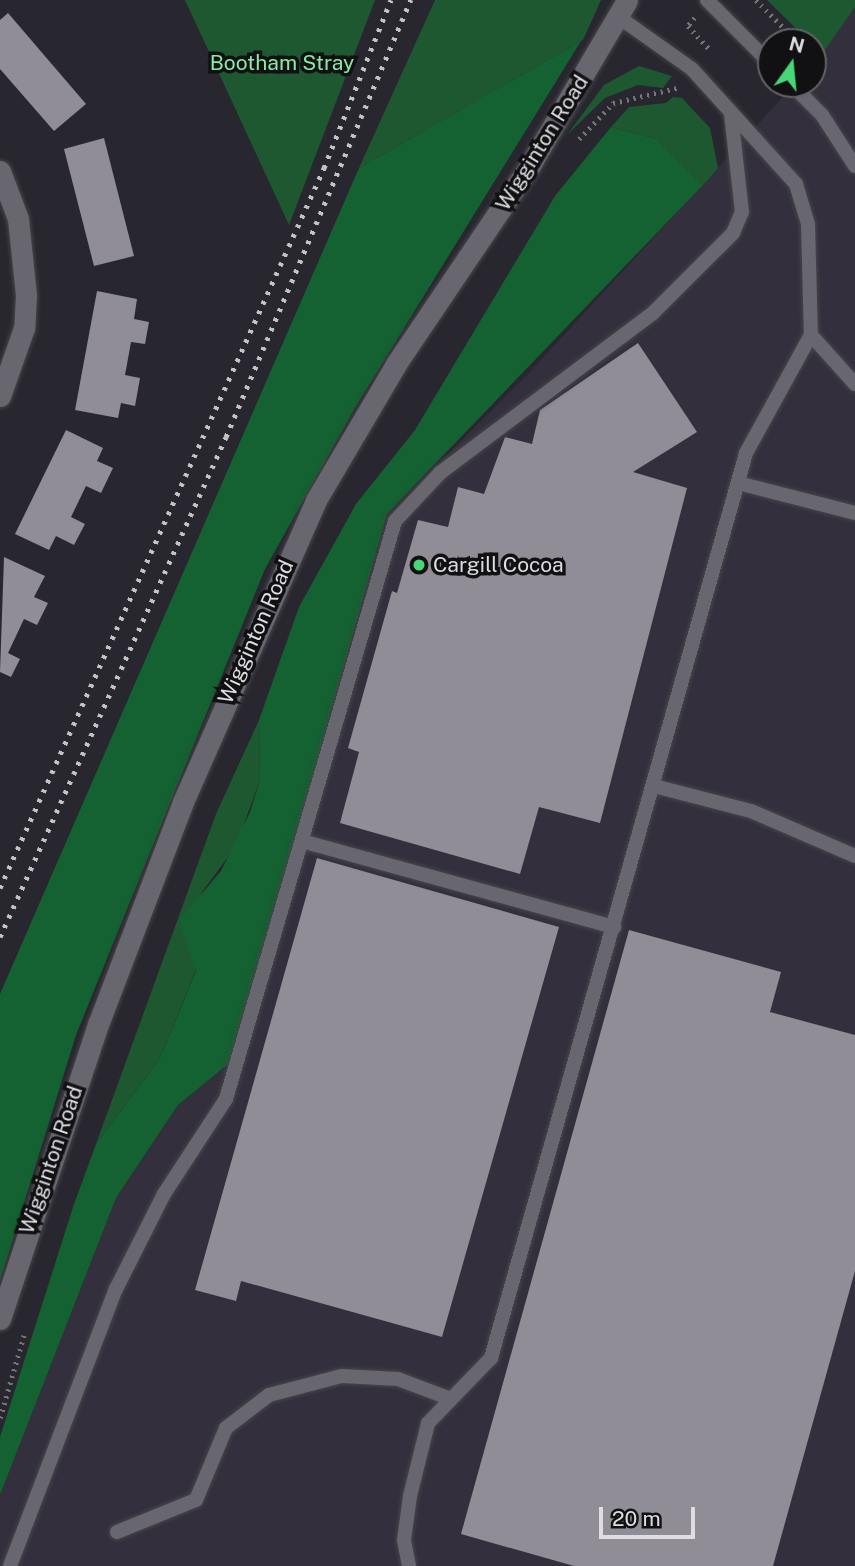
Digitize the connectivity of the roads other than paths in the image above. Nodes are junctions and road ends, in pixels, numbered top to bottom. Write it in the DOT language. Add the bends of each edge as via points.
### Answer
graph roads {
  1 [pos="707,0"];
  2 [pos="623,9"];
  3 [pos="757,50"];
  4 [pos="805,98"];
  5 [pos="731,114"];
  6 [pos="855,166"];
  7 [pos="0,171"];
  8 [pos="811,335"];
  9 [pos="855,384"];
  10 [pos="0,396"];
  11 [pos="738,483"];
  12 [pos="855,513"];
  13 [pos="654,786"];
  14 [pos="302,841"];
  15 [pos="855,856"];
  16 [pos="614,927"];
  17 [pos="0,1319"];
  18 [pos="447,1398"];
  19 [pos="117,1532"];
  20 [pos="10,1566"];
  21 [pos="410,1566"];
  1 -- 3 [label="lane"];
  2 -- 5 [label="lane" via="692,69"];
  2 -- 17 [label="main road, Wigginton Road" via="530,165 396,364 316,500 250,640 178,815 99,1022"];
  4 -- 6 [label="lane" via="822,115"];
  5 -- 8 [label="lane" via="796,184 808,224"];
  5 -- 14 [label="lane" via="742,212 733,233 652,314 440,473 395,520"];
  7 -- 10 [label="main road" via="18,219 26,295 24,328"];
  8 -- 9 [label="lane"];
  8 -- 11 [label="lane" via="746,453"];
  11 -- 12 [label="lane"];
  11 -- 13 [label="lane"];
  13 -- 15 [label="lane" via="751,811"];
  13 -- 16 [label="lane"];
  14 -- 16 [label="lane"];
  14 -- 20 [label="lane" via="226,1099 164,1194 116,1290"];
  16 -- 18 [label="lane" via="491,1358 469,1385"];
  18 -- 19 [label="lane" via="398,1379 342,1376 269,1395 226,1428 195,1500"];
  18 -- 21 [label="lane" via="428,1423 410,1496 404,1540"];
}
